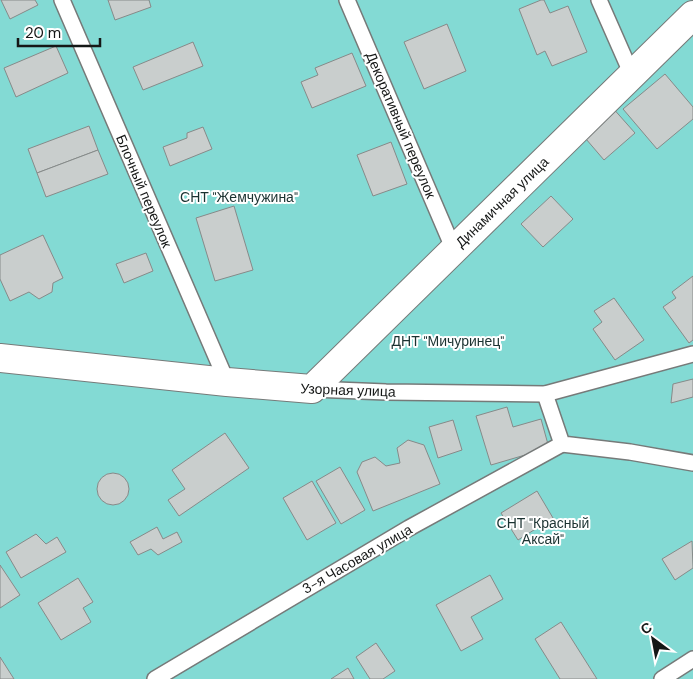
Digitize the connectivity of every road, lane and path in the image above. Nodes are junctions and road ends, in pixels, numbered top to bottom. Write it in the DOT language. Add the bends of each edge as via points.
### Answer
graph roads {
  1 [pos="62,0"];
  2 [pos="347,0"];
  3 [pos="600,0"];
  4 [pos="693,15"];
  5 [pos="632,75"];
  6 [pos="454,250"];
  7 [pos="693,354"];
  8 [pos="0,358"];
  9 [pos="227,382"];
  10 [pos="312,389"];
  11 [pos="545,394"];
  12 [pos="562,444"];
  13 [pos="693,463"];
  14 [pos="693,659"];
  15 [pos="155,679"];
  16 [pos="662,679"];
  1 -- 9 [label="lane, Блочный переулок"];
  2 -- 6 [label="lane, Декоративный переулок"];
  3 -- 5 [label="lane"];
  4 -- 5 [label="street, Динамичная улица"];
  5 -- 6 [label="street, Динамичная улица"];
  6 -- 10 [label="street, Динамичная улица"];
  7 -- 11 [label="lane, Узорная улица"];
  8 -- 9 [label="street, Узорная улица"];
  9 -- 10 [label="street, Узорная улица"];
  10 -- 11 [label="lane, Узорная улица"];
  11 -- 12 [label="lane"];
  12 -- 13 [label="lane"];
  12 -- 15 [label="lane, 3-я Часовая улица" via="409,528"];
  14 -- 16 [label="lane"];
}
